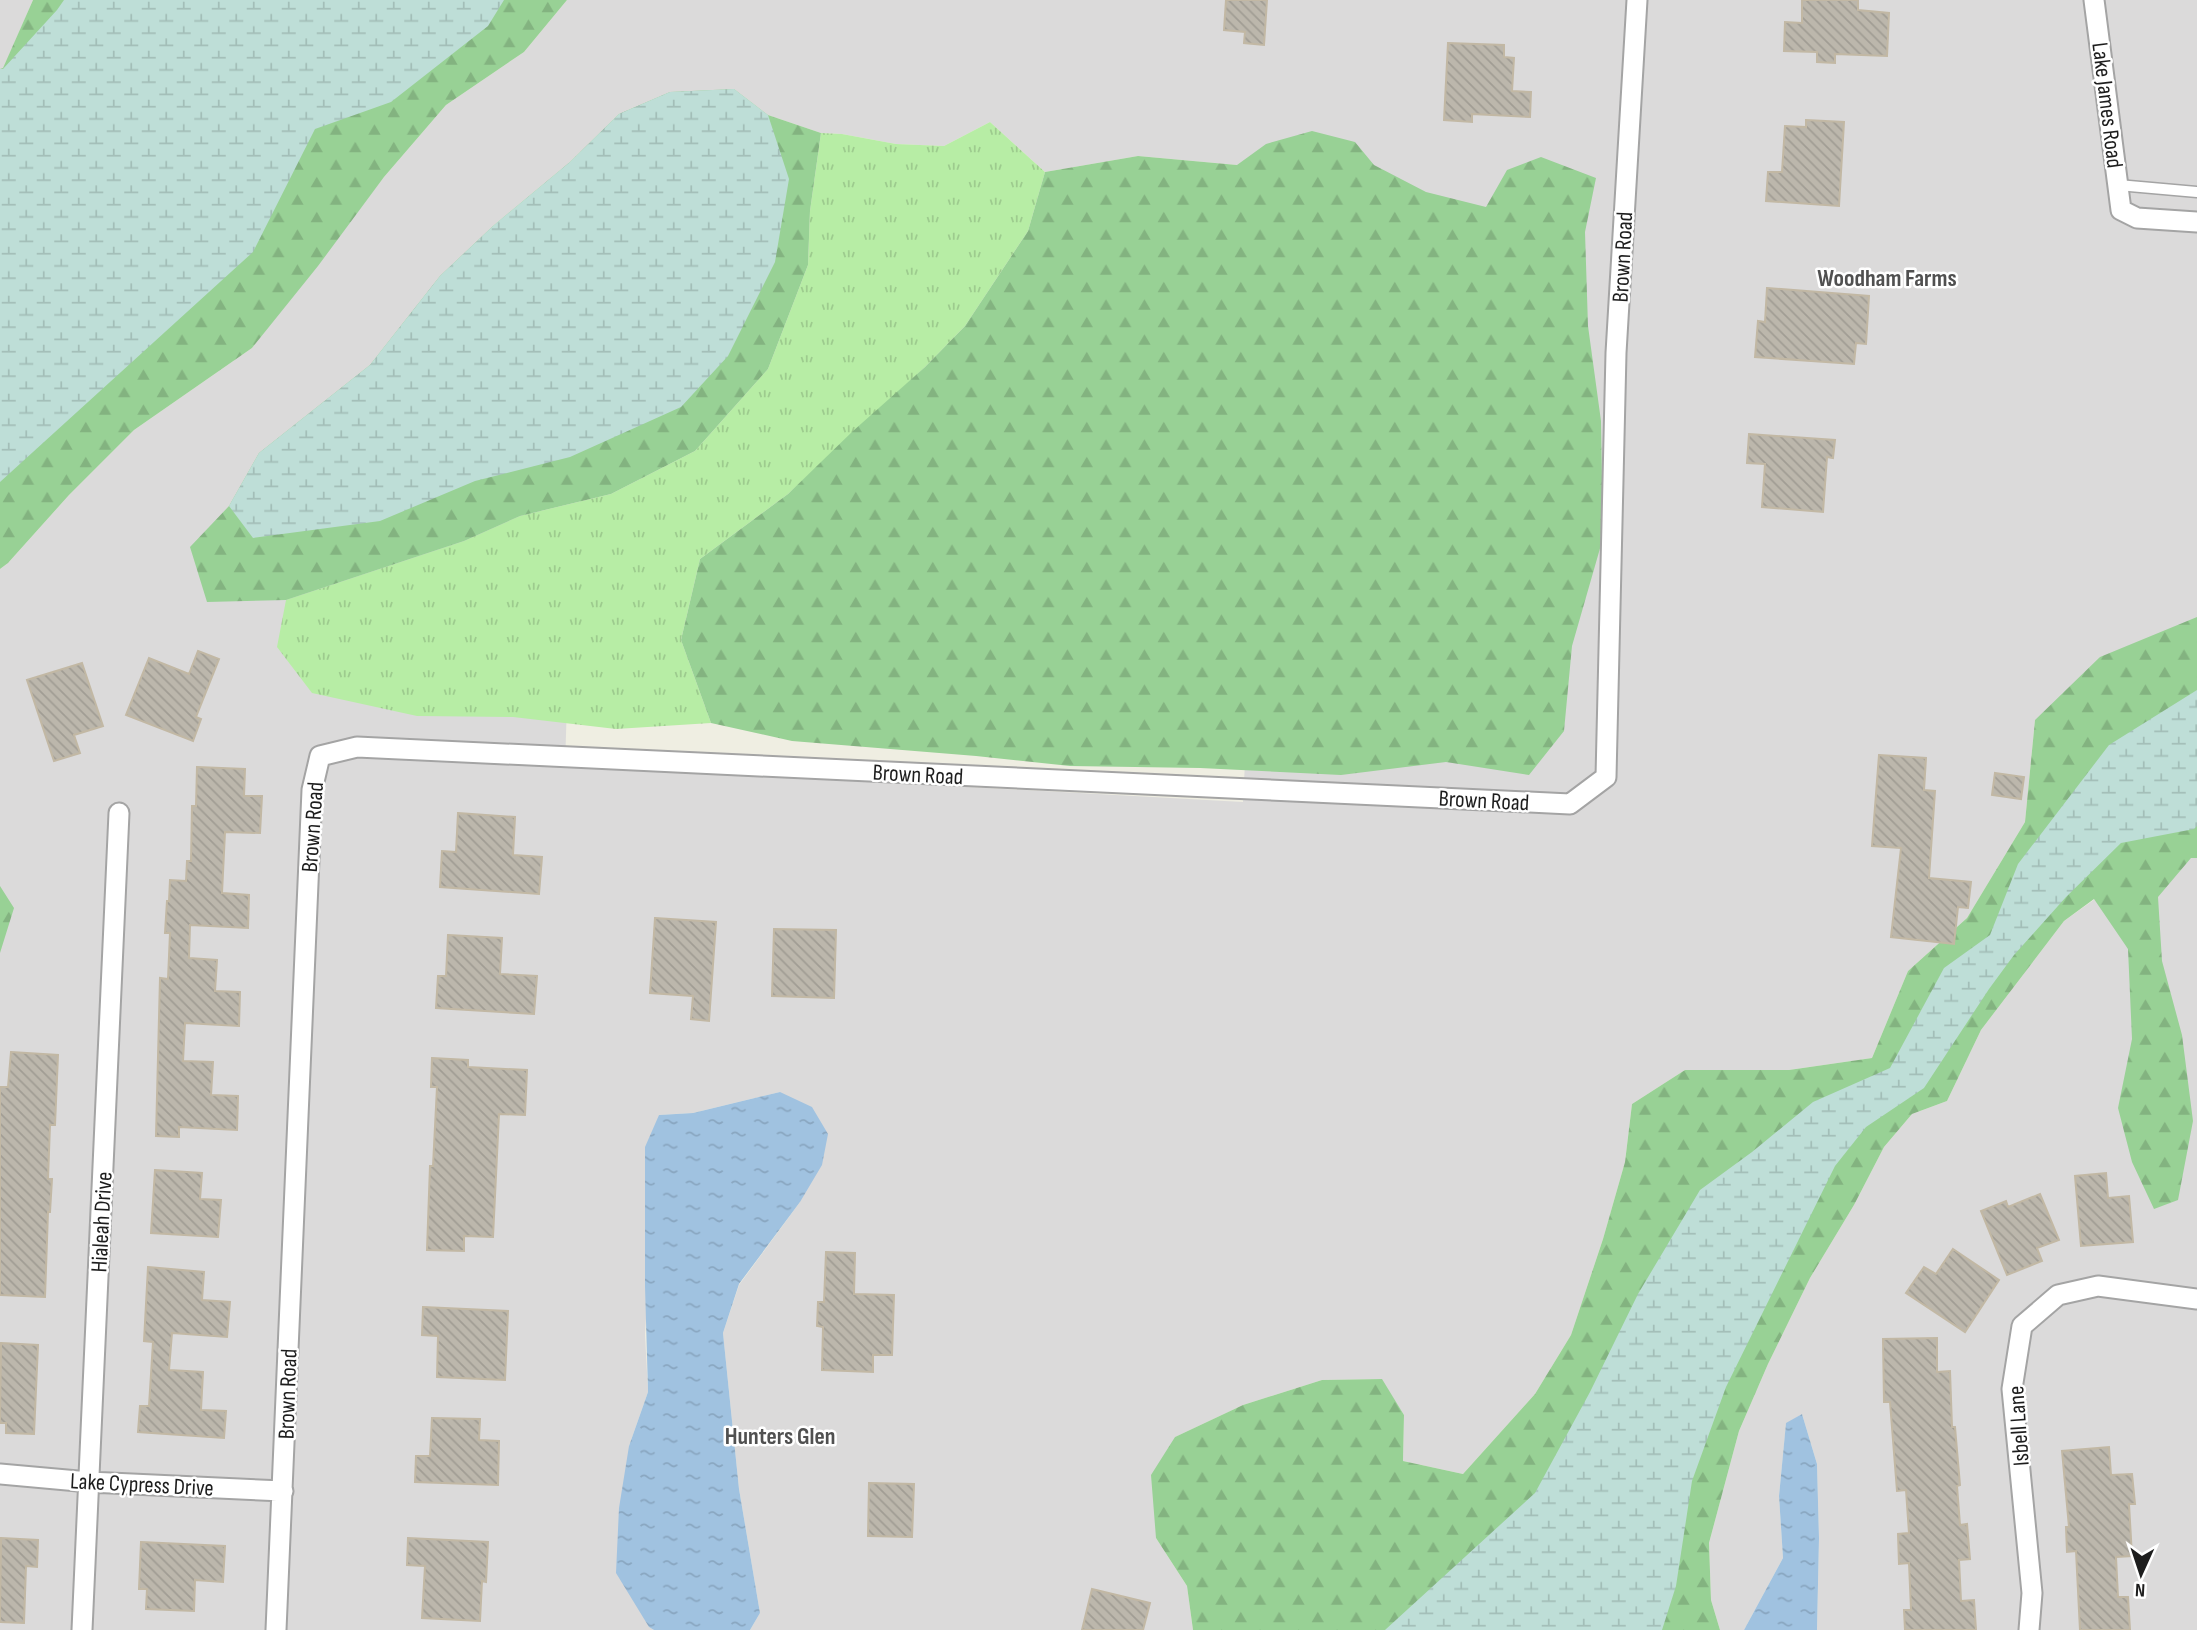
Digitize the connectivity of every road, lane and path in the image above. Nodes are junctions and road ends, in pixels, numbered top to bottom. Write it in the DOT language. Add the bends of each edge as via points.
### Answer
graph roads {
  1 [pos="1637,0"];
  2 [pos="2094,0"];
  3 [pos="2118,185"];
  4 [pos="2197,192"];
  5 [pos="2197,222"];
  6 [pos="119,814"];
  7 [pos="2197,1299"];
  8 [pos="0,1474"];
  9 [pos="89,1482"];
  10 [pos="283,1490"];
  11 [pos="82,1630"];
  12 [pos="276,1630"];
  13 [pos="2029,1630"];
  1 -- 10 [label="street, Brown Road" via="1616,353 1606,777 1570,804 357,747 320,756 312,790"];
  2 -- 3 [label="street, Lake James Road"];
  3 -- 4 [label="lane"];
  3 -- 5 [label="street, Lake James Road" via="2121,210 2137,218"];
  6 -- 9 [label="street, Hialeah Drive"];
  7 -- 13 [label="street, Isbell Lane" via="2098,1286 2058,1295 2022,1326 2012,1390 2032,1593"];
  8 -- 9 [label="street, Lake Cypress Drive"];
  9 -- 10 [label="street, Lake Cypress Drive"];
  9 -- 11 [label="street, Hialeah Drive"];
  10 -- 12 [label="street, Brown Road"];
}
